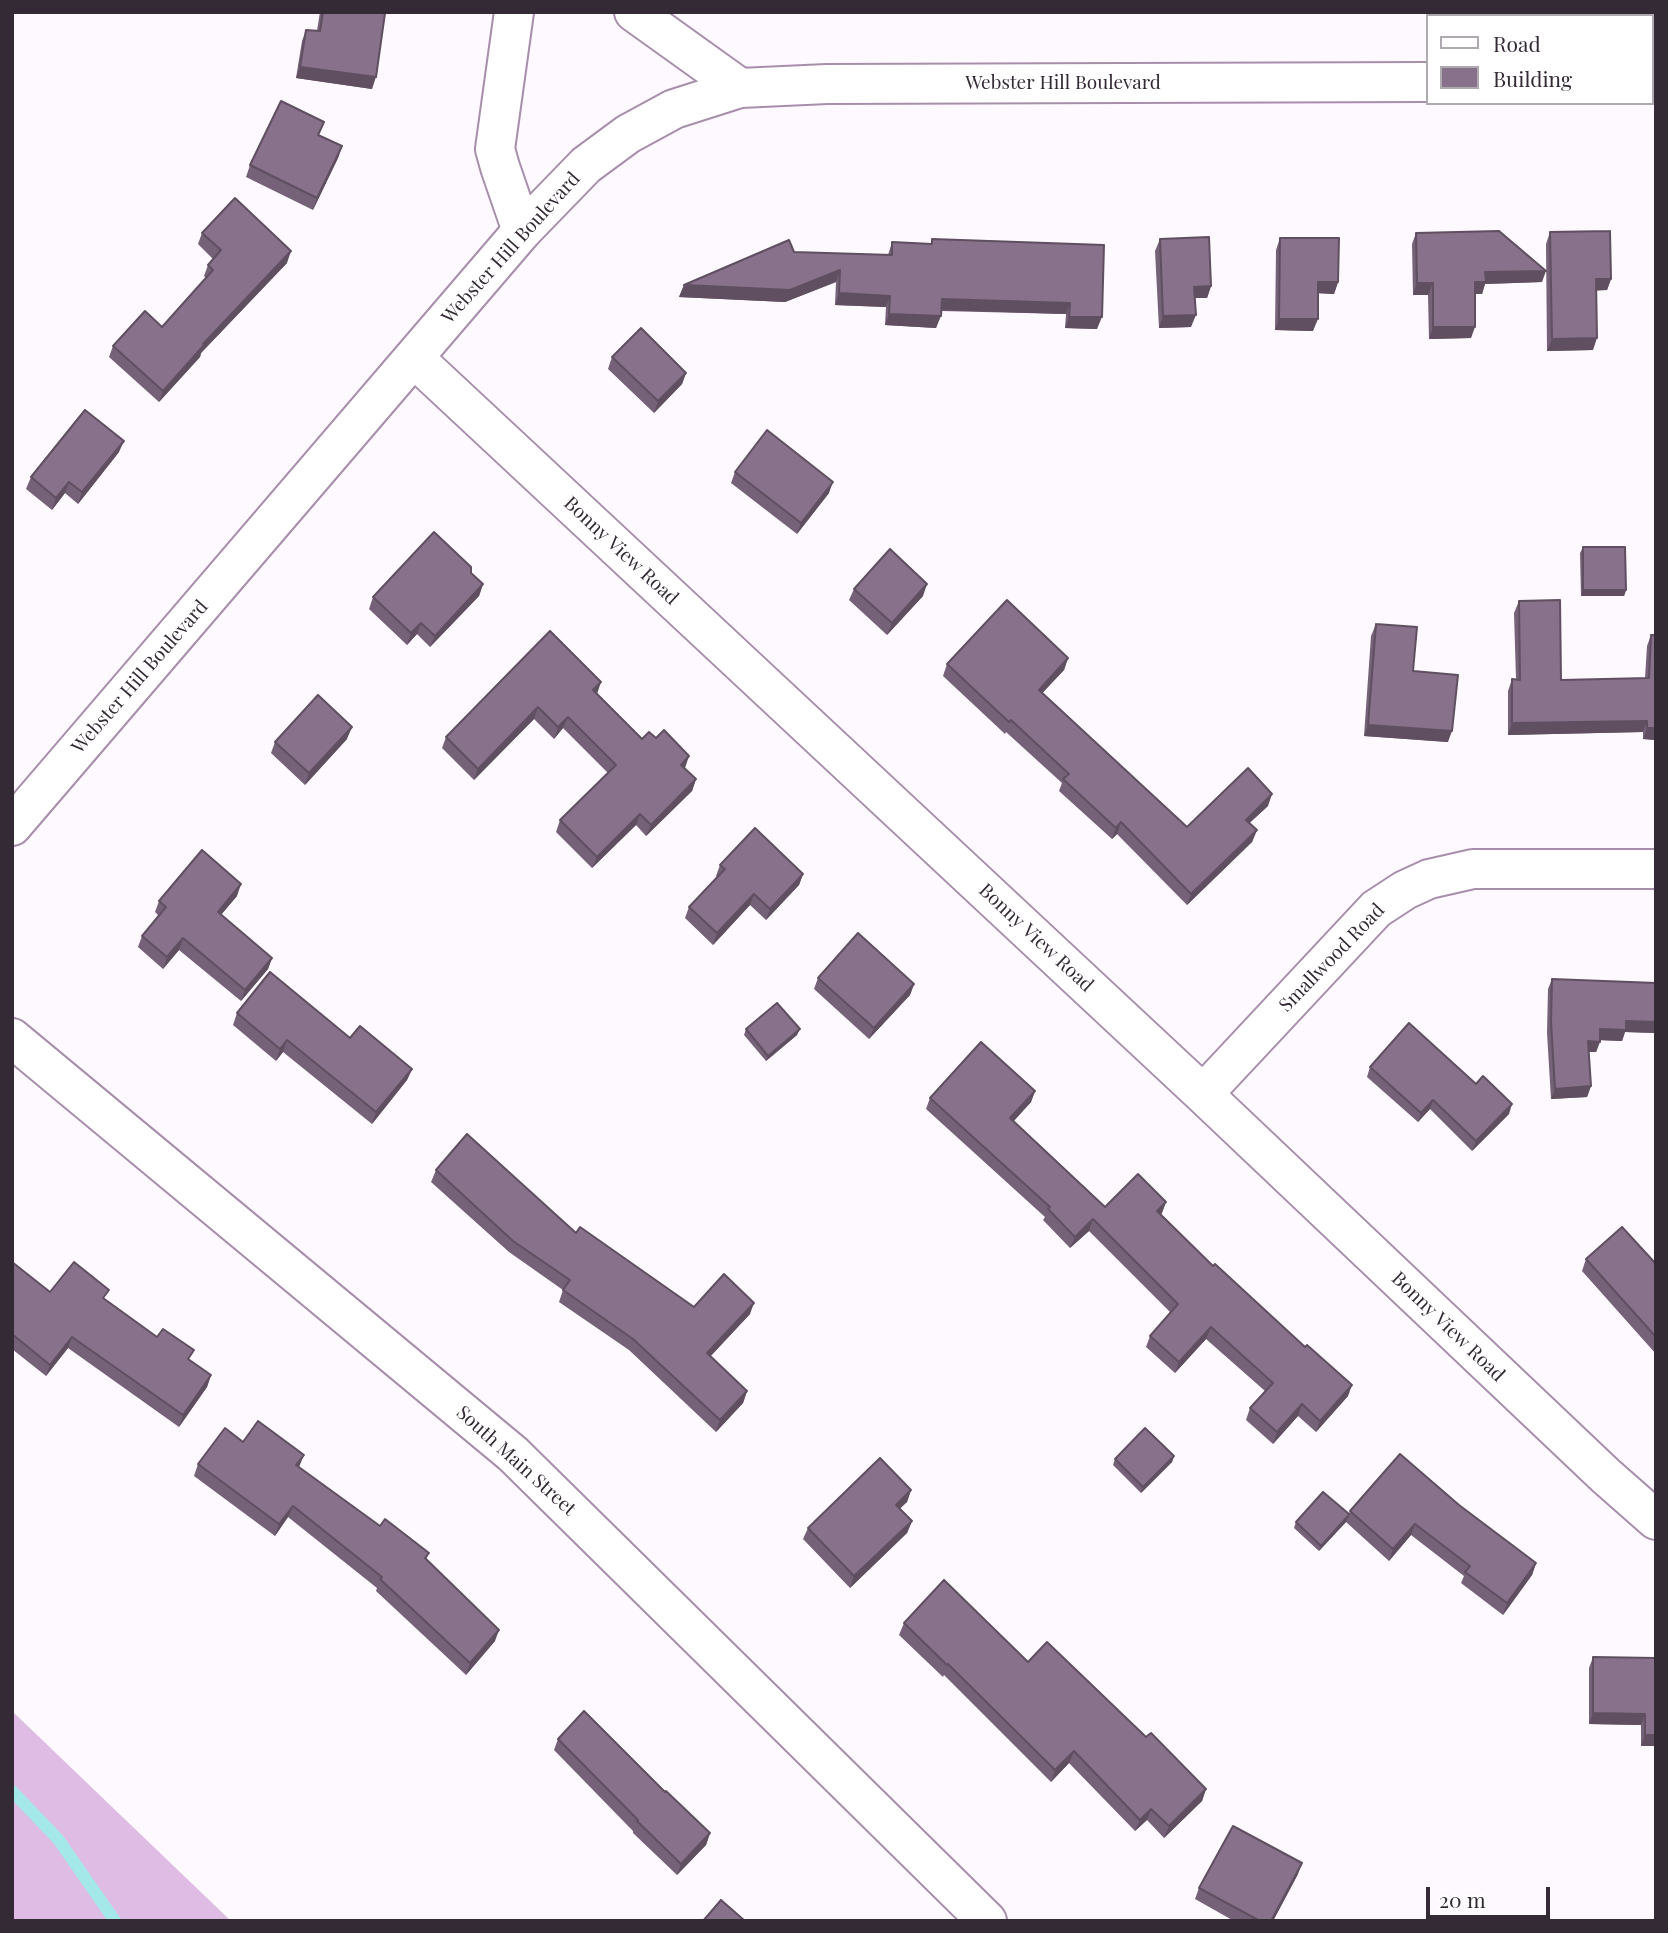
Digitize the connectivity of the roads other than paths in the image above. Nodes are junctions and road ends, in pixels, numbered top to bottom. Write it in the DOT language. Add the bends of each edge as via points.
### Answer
graph roads {
  1 [pos="514,12"];
  2 [pos="634,12"];
  3 [pos="1426,82"];
  4 [pos="740,88"];
  5 [pos="522,231"];
  6 [pos="414,358"];
  7 [pos="12,826"];
  8 [pos="1656,869"];
  9 [pos="12,1038"];
  10 [pos="1203,1094"];
  11 [pos="1656,1520"];
  12 [pos="987,1921"];
  1 -- 5 [label="street" via="495,149"];
  2 -- 4 [label="street"];
  3 -- 4 [label="street, Webster Hill Boulevard"];
  4 -- 5 [label="street, Webster Hill Boulevard" via="674,109 628,134 586,165"];
  5 -- 6 [label="street, Webster Hill Boulevard"];
  6 -- 7 [label="street, Webster Hill Boulevard"];
  6 -- 10 [label="street, Bonny View Road"];
  8 -- 10 [label="street, Smallwood Road" via="1473,869 1405,890 1376,909"];
  9 -- 12 [label="street, South Main Street" via="513,1454"];
  10 -- 11 [label="street, Bonny View Road"];
}
